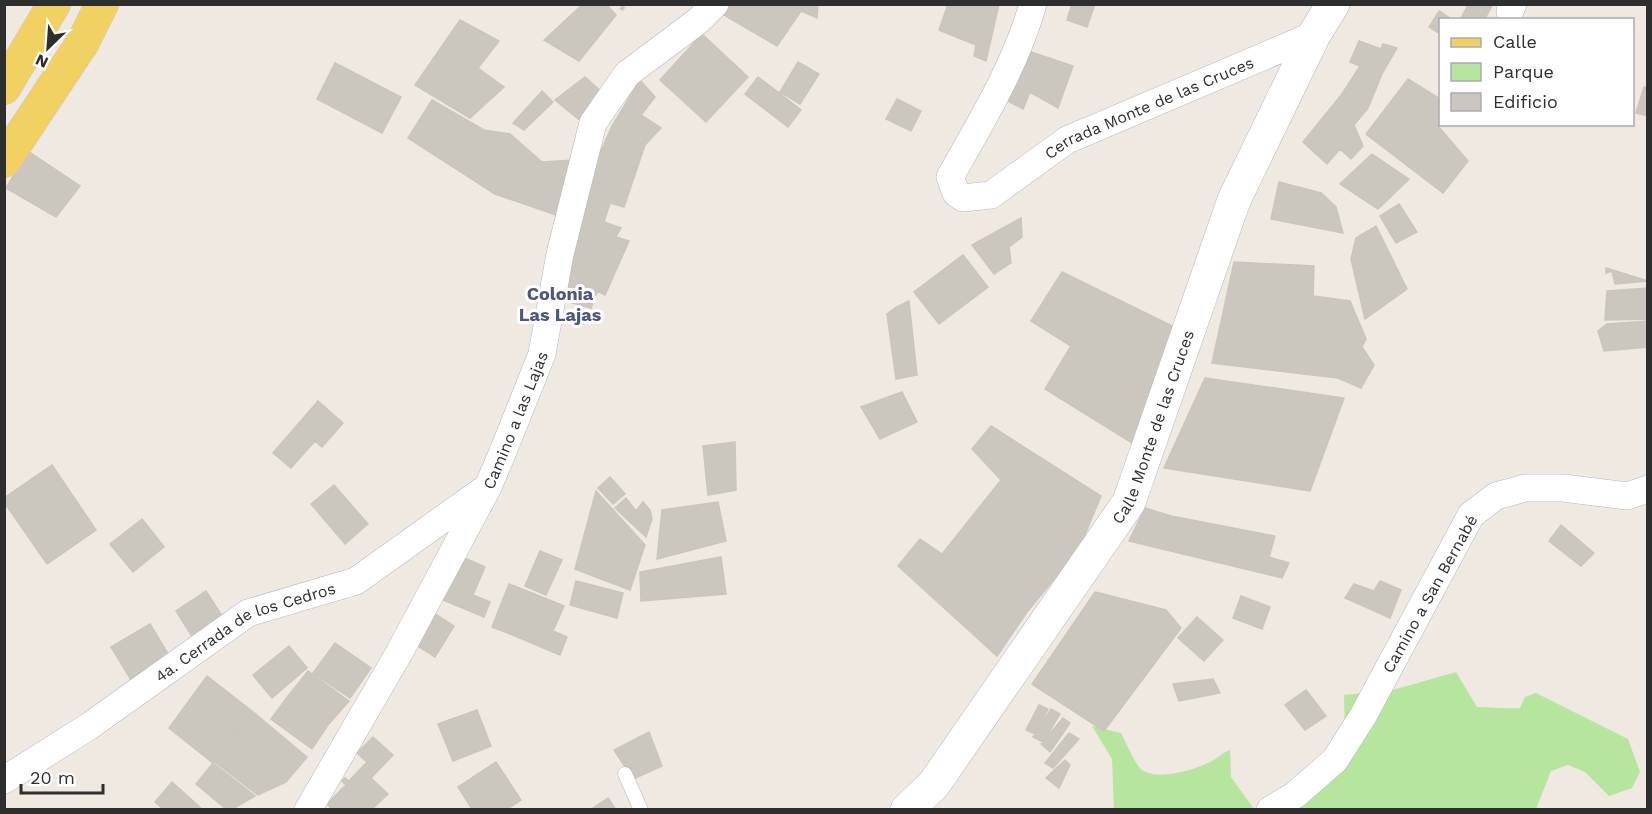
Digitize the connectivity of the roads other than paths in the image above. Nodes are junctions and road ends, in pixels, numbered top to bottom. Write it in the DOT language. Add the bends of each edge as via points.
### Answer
graph roads {
  1 [pos="54,4"];
  2 [pos="102,4"];
  3 [pos="715,4"];
  4 [pos="1033,4"];
  5 [pos="1333,4"];
  6 [pos="1314,35"];
  7 [pos="4,88"];
  8 [pos="4,161"];
  9 [pos="488,487"];
  10 [pos="1647,489"];
  11 [pos="626,774"];
  12 [pos="4,780"];
  13 [pos="308,810"];
  14 [pos="641,810"];
  15 [pos="907,810"];
  16 [pos="1270,810"];
  1 -- 7 [label="main road"];
  2 -- 8 [label="main road" via="83,42"];
  3 -- 9 [label="street, Camino a las Lajas" via="627,74 593,123 560,254 542,354"];
  4 -- 6 [label="street, Cerrada Monte de las Cruces" via="1027,28 1008,69 950,177 956,193 963,198 992,195 1067,140"];
  5 -- 6 [label="street, Calle Monte de las Cruces"];
  6 -- 15 [label="street, Calle Monte de las Cruces" via="1234,200 1129,502 934,784"];
  9 -- 12 [label="street, 4a. Cerrada de los Cedros" via="356,581 248,613 88,727"];
  9 -- 13 [label="street, Camino a las Lajas" via="399,653"];
  10 -- 16 [label="street, Camino a San Bernabé" via="1627,496 1525,488 1496,496 1471,515 1363,716 1335,760 1295,795"];
  11 -- 14 [label="lane"];
}
